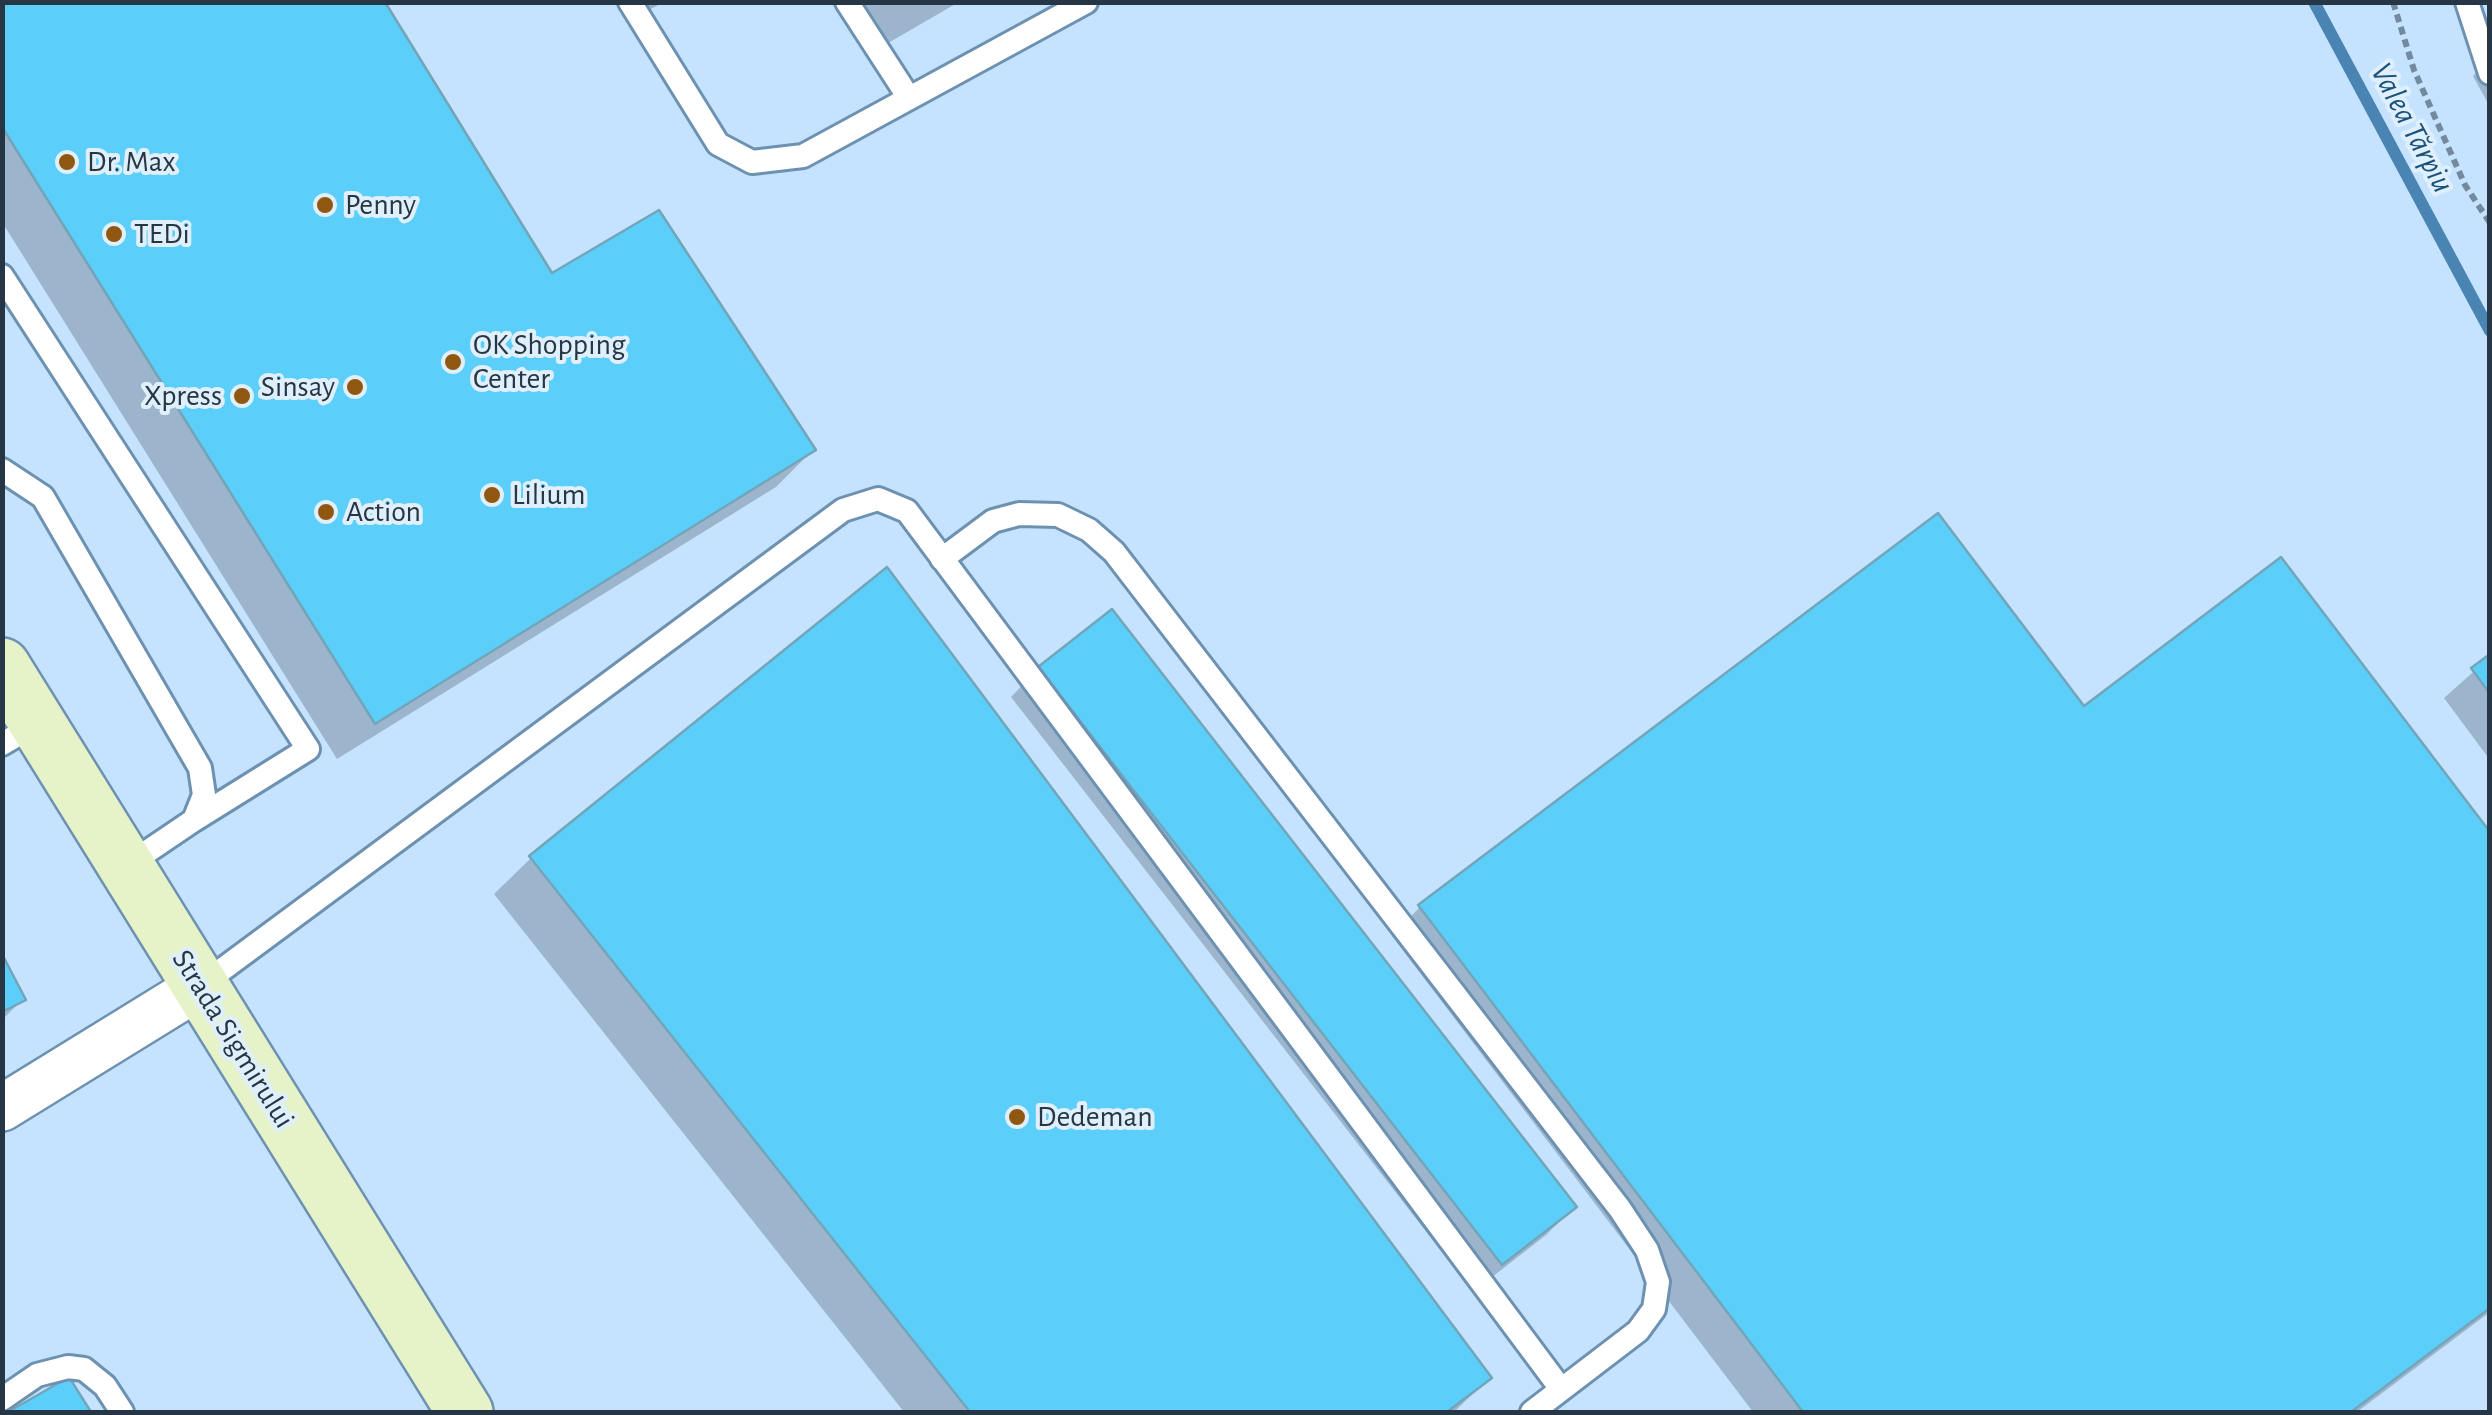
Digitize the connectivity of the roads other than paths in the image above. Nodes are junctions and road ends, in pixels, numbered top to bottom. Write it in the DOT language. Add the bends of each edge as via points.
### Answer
graph roads {
  1 [pos="630,2"];
  2 [pos="847,2"];
  3 [pos="1086,2"];
  4 [pos="2467,2"];
  5 [pos="2482,31"];
  6 [pos="2490,73"];
  7 [pos="909,98"];
  8 [pos="2,276"];
  9 [pos="2,470"];
  10 [pos="942,559"];
  11 [pos="2,649"];
  12 [pos="16,708"];
  13 [pos="194,820"];
  14 [pos="126,866"];
  15 [pos="200,986"];
  16 [pos="2,1108"];
  17 [pos="1561,1389"];
  18 [pos="2,1399"];
  19 [pos="122,1412"];
  20 [pos="465,1412"];
  21 [pos="1532,1412"];
  1 -- 7 [label="lane" via="718,144 752,162 803,156"];
  2 -- 7 [label="lane"];
  3 -- 7 [label="lane"];
  4 -- 5 [label="lane"];
  5 -- 6 [label="lane"];
  8 -- 13 [label="lane" via="308,750"];
  9 -- 13 [label="lane" via="43,497 200,768 204,795"];
  10 -- 15 [label="lane" via="906,510 878,499 842,510"];
  10 -- 17 [label="lane"];
  10 -- 17 [label="lane" via="993,520 1019,514 1058,516 1114,552 1620,1209 1647,1250 1658,1282 1654,1309 1638,1331"];
  11 -- 12 [label="lane"];
  12 -- 14 [label="main road, Strada Sigmirului"];
  13 -- 14 [label="lane"];
  14 -- 15 [label="main road, Strada Sigmirului"];
  15 -- 16 [label="street"];
  15 -- 20 [label="main road, Strada Sigmirului"];
  17 -- 21 [label="lane"];
  18 -- 19 [label="lane" via="38,1375 68,1366 105,1386"];
}
